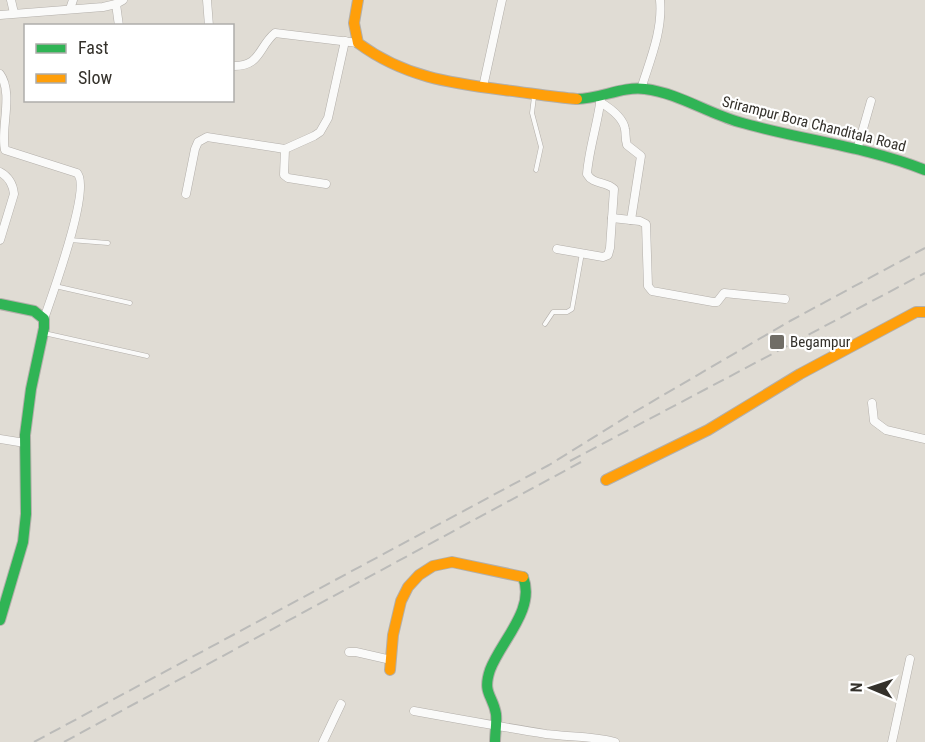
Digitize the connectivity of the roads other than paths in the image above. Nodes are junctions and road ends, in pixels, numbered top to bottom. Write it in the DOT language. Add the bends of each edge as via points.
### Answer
graph roads {
  1 [pos="11,0"];
  2 [pos="73,0"];
  3 [pos="207,0"];
  4 [pos="358,0"];
  5 [pos="502,0"];
  6 [pos="660,0"];
  7 [pos="120,2"];
  8 [pos="70,9"];
  9 [pos="14,13"];
  10 [pos="0,15"];
  11 [pos="118,24"];
  12 [pos="209,24"];
  13 [pos="345,41"];
  14 [pos="358,43"];
  15 [pos="234,66"];
  16 [pos="0,74"];
  17 [pos="483,87"];
  18 [pos="641,88"];
  19 [pos="535,94"];
  20 [pos="601,100"];
  21 [pos="871,101"];
  22 [pos="285,149"];
  23 [pos="857,150"];
  24 [pos="537,170"];
  25 [pos="925,170"];
  26 [pos="0,172"];
  27 [pos="326,184"];
  28 [pos="186,194"];
  29 [pos="612,218"];
  30 [pos="631,220"];
  31 [pos="0,240"];
  32 [pos="70,240"];
  33 [pos="108,243"];
  34 [pos="557,249"];
  35 [pos="582,253"];
  36 [pos="55,286"];
  37 [pos="785,299"];
  38 [pos="130,303"];
  39 [pos="0,304"];
  40 [pos="925,312"];
  41 [pos="44,319"];
  42 [pos="545,324"];
  43 [pos="43,333"];
  44 [pos="147,356"];
  45 [pos="872,403"];
  46 [pos="0,439"];
  47 [pos="925,439"];
  48 [pos="25,443"];
  49 [pos="606,480"];
  50 [pos="0,620"];
  51 [pos="349,652"];
  52 [pos="910,659"];
  53 [pos="390,665"];
  54 [pos="341,704"];
  55 [pos="414,711"];
  56 [pos="495,726"];
  57 [pos="323,742"];
  58 [pos="495,742"];
  59 [pos="615,742"];
  60 [pos="892,742"];
  1 -- 9 [label="street"];
  2 -- 8 [label="street"];
  3 -- 12 [label="street"];
  4 -- 14 [label="street" via="354,23"];
  5 -- 17 [label="street"];
  6 -- 18 [label="street" via="656,43"];
  7 -- 8 [label="street"];
  7 -- 11 [label="street"];
  8 -- 9 [label="street"];
  9 -- 10 [label="street"];
  13 -- 14 [label="street"];
  13 -- 15 [label="street" via="275,33 256,59"];
  13 -- 22 [label="street" via="323,127 314,136"];
  14 -- 17 [label="street, Srirampur Bora Chanditala Road" via="418,75"];
  16 -- 32 [label="street" via="4,82 5,150 80,176"];
  17 -- 19 [label="street, Srirampur Bora Chanditala Road"];
  18 -- 20 [label="street, Srirampur Bora Chanditala Road"];
  18 -- 23 [label="street, Srirampur Bora Chanditala Road" via="739,123"];
  19 -- 20 [label="street, Srirampur Bora Chanditala Road"];
  19 -- 24 [label="lane" via="532,113 541,147"];
  20 -- 29 [label="street" via="587,174 614,189"];
  20 -- 30 [label="street" via="621,120 627,145 641,156"];
  21 -- 23 [label="street"];
  22 -- 27 [label="street" via="284,175"];
  22 -- 28 [label="street" via="202,139 195,149"];
  23 -- 25 [label="street, Srirampur Bora Chanditala Road"];
  26 -- 31 [label="street" via="8,178 14,194"];
  29 -- 30 [label="street"];
  29 -- 35 [label="street" via="608,255"];
  30 -- 37 [label="street" via="646,224 648,286 652,291 713,302 724,293"];
  32 -- 33 [label="lane"];
  32 -- 36 [label="street"];
  34 -- 35 [label="street"];
  35 -- 42 [label="lane" via="572,309 553,312"];
  36 -- 38 [label="lane"];
  36 -- 41 [label="street"];
  39 -- 41 [label="street" via="34,311"];
  40 -- 49 [label="street" via="916,312 800,374 708,430"];
  41 -- 43 [label="street"];
  43 -- 44 [label="lane"];
  43 -- 48 [label="street"];
  45 -- 47 [label="street" via="874,421 886,430"];
  46 -- 48 [label="street"];
  48 -- 50 [label="street" via="23,542"];
  51 -- 53 [label="street"];
  52 -- 60 [label="street"];
  53 -- 56 [label="street" via="400,600 411,579 452,561 520,575 525,585 522,615 496,656 487,686 496,712"];
  54 -- 57 [label="street"];
  55 -- 56 [label="street"];
  56 -- 58 [label="street"];
  56 -- 59 [label="street"];
}
